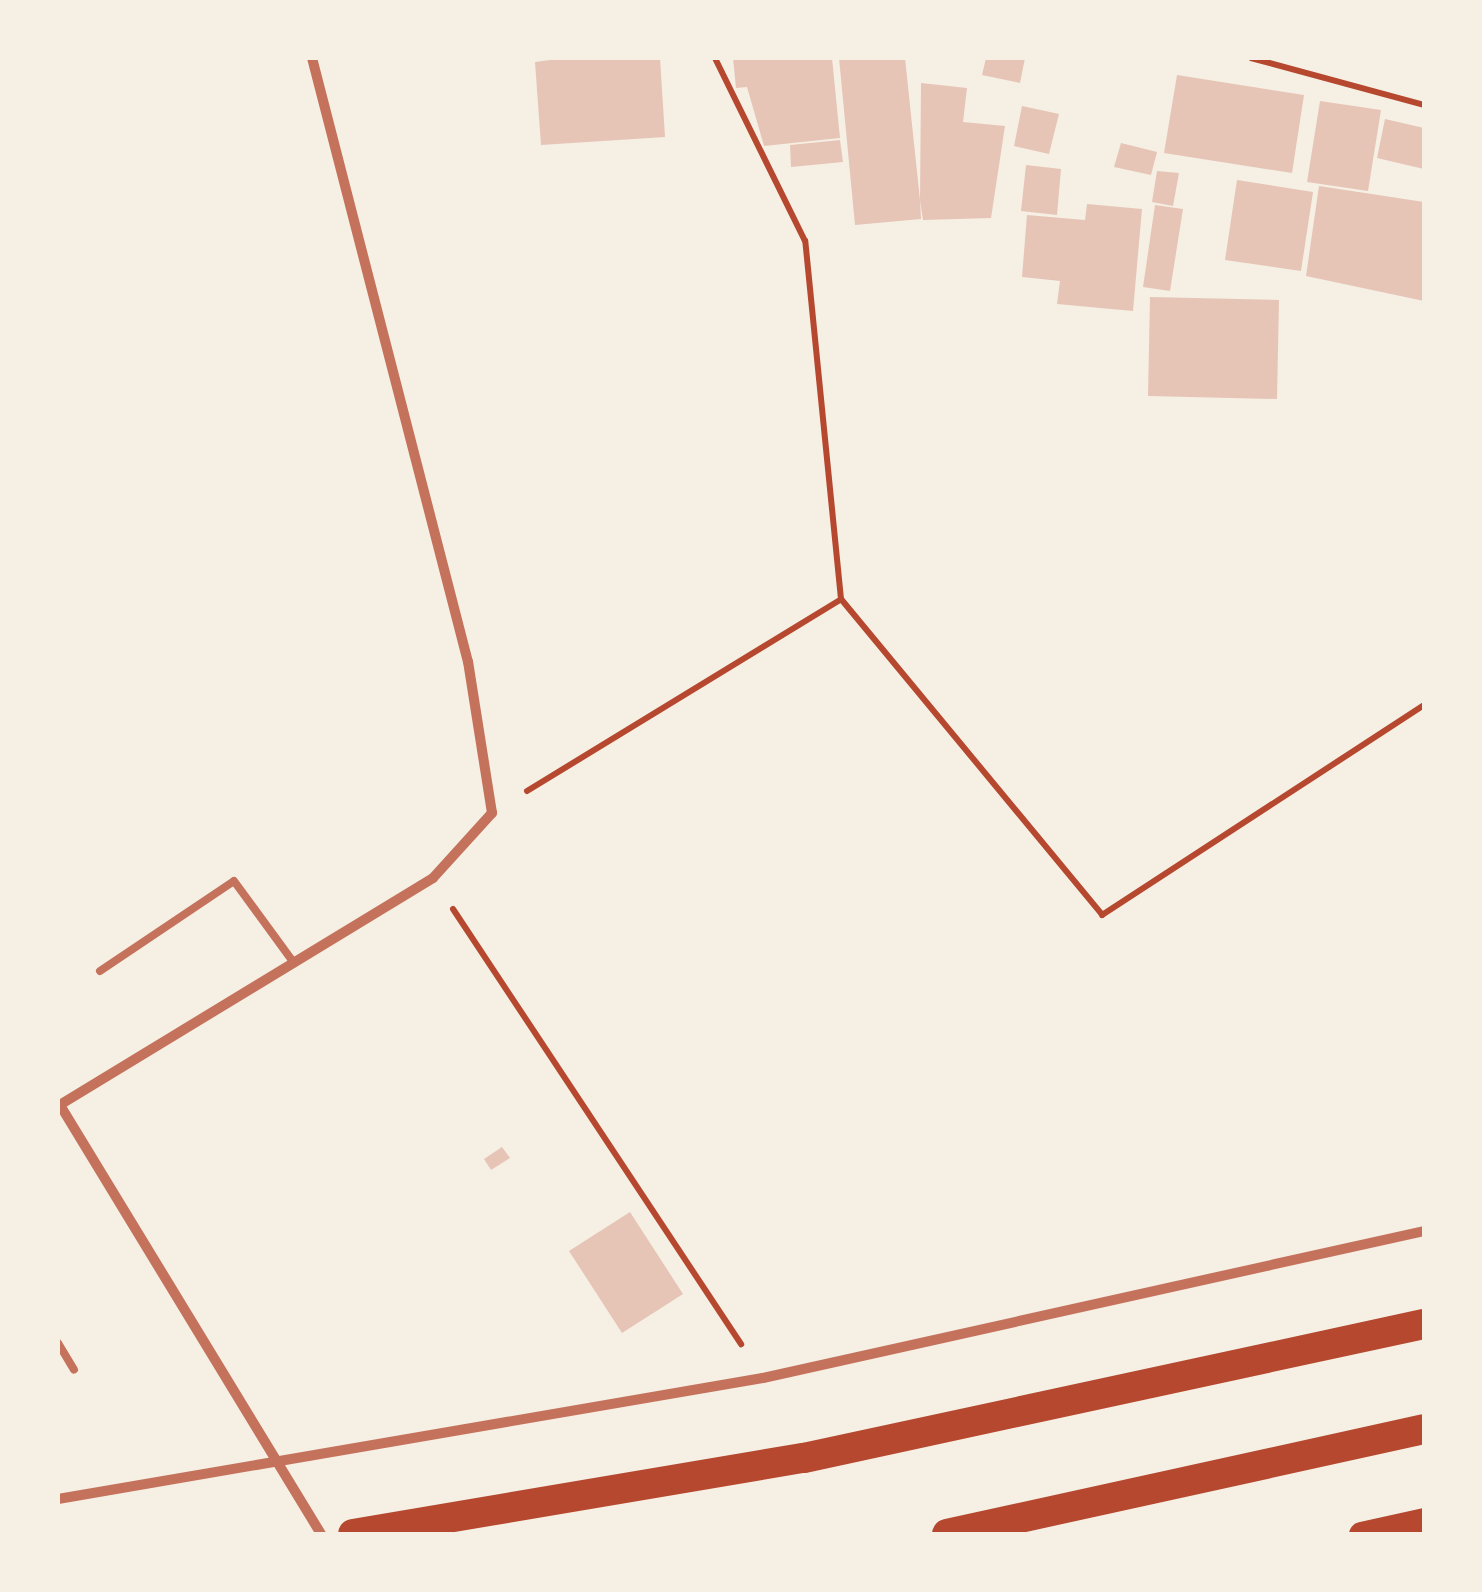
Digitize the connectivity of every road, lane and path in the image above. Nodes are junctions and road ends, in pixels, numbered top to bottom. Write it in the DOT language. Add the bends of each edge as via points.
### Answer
graph roads {
  1 [pos="312,58"];
  2 [pos="715,58"];
  3 [pos="1250,58"];
  4 [pos="1424,105"];
  5 [pos="841,598"];
  6 [pos="1424,705"];
  7 [pos="492,813"];
  8 [pos="433,878"];
  9 [pos="294,963"];
  10 [pos="100,972"];
  11 [pos="59,1106"];
  12 [pos="1424,1231"];
  13 [pos="1424,1324"];
  14 [pos="58,1343"];
  15 [pos="74,1370"];
  16 [pos="763,1378"];
  17 [pos="1424,1429"];
  18 [pos="280,1467"];
  19 [pos="58,1498"];
  20 [pos="1424,1520"];
  21 [pos="321,1534"];
  22 [pos="353,1534"];
  23 [pos="947,1534"];
  24 [pos="1361,1534"];
  1 -- 7 [label="street" via="468,662"];
  2 -- 5 [label="path" via="805,240"];
  3 -- 4 [label="path"];
  5 -- 6 [label="path" via="1102,915"];
  5 -- 7 [label="path"];
  7 -- 8 [label="street"];
  8 -- 9 [label="street"];
  8 -- 16 [label="path"];
  9 -- 10 [label="lane" via="234,881"];
  9 -- 11 [label="street"];
  11 -- 18 [label="street"];
  12 -- 16 [label="street"];
  13 -- 22 [label="highway" via="804,1458"];
  14 -- 15 [label="lane"];
  16 -- 18 [label="street"];
  17 -- 23 [label="highway"];
  18 -- 19 [label="street"];
  18 -- 21 [label="street"];
  20 -- 24 [label="main road"];
}
